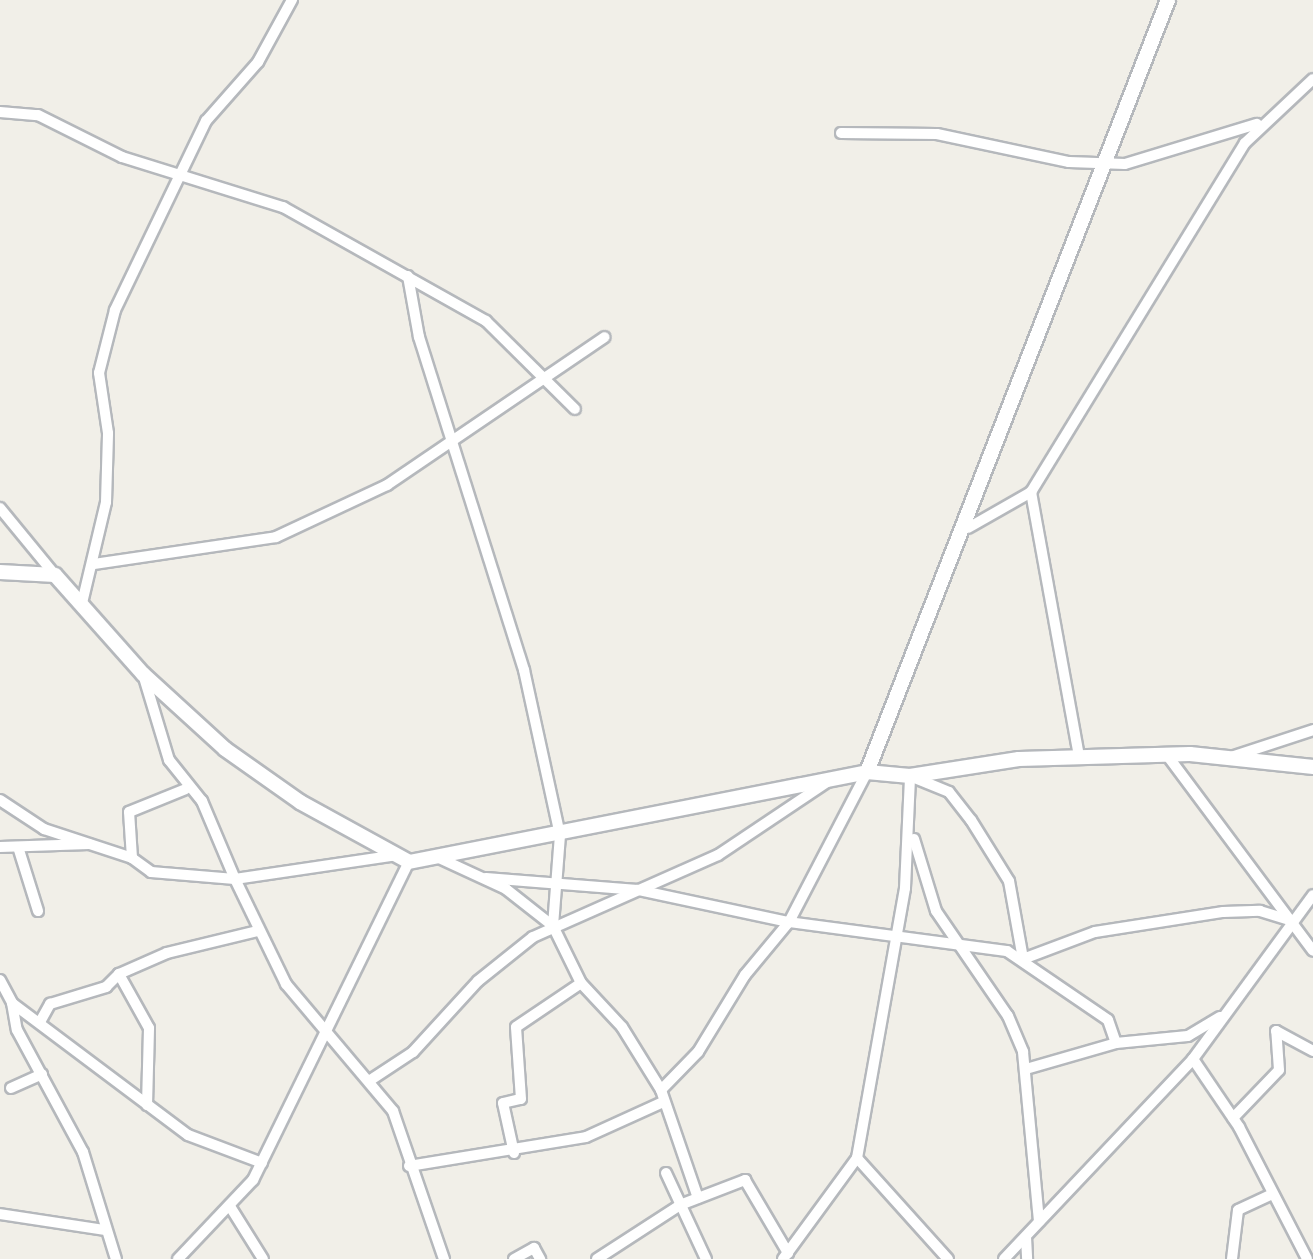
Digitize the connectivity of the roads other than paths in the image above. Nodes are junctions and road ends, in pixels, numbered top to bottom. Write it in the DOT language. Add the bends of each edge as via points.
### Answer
graph roads {
  1 [pos="292,0"];
  2 [pos="1168,0"];
  3 [pos="1313,79"];
  4 [pos="0,112"];
  5 [pos="1257,124"];
  6 [pos="841,133"];
  7 [pos="1103,164"];
  8 [pos="182,171"];
  9 [pos="408,276"];
  10 [pos="605,337"];
  11 [pos="551,379"];
  12 [pos="575,409"];
  13 [pos="452,439"];
  14 [pos="1031,492"];
  15 [pos="0,508"];
  16 [pos="968,528"];
  17 [pos="94,564"];
  18 [pos="0,572"];
  19 [pos="55,575"];
  20 [pos="82,603"];
  21 [pos="143,674"];
  22 [pos="1313,730"];
  23 [pos="1167,755"];
  24 [pos="1079,757"];
  25 [pos="1230,757"];
  26 [pos="1313,767"];
  27 [pos="867,772"];
  28 [pos="910,776"];
  29 [pos="832,778"];
  30 [pos="186,789"];
  31 [pos="0,800"];
  32 [pos="912,821"];
  33 [pos="560,835"];
  34 [pos="97,844"];
  35 [pos="0,847"];
  36 [pos="19,850"];
  37 [pos="132,858"];
  38 [pos="403,858"];
  39 [pos="439,858"];
  40 [pos="486,878"];
  41 [pos="235,879"];
  42 [pos="561,884"];
  43 [pos="638,890"];
  44 [pos="1313,895"];
  45 [pos="38,911"];
  46 [pos="1293,921"];
  47 [pos="789,922"];
  48 [pos="553,926"];
  49 [pos="257,931"];
  50 [pos="893,937"];
  51 [pos="953,939"];
  52 [pos="1313,951"];
  53 [pos="1023,959"];
  54 [pos="119,974"];
  55 [pos="0,980"];
  56 [pos="581,983"];
  57 [pos="12,1003"];
  58 [pos="1220,1017"];
  59 [pos="40,1022"];
  60 [pos="332,1031"];
  61 [pos="1116,1043"];
  62 [pos="1313,1051"];
  63 [pos="1193,1059"];
  64 [pos="1026,1069"];
  65 [pos="42,1074"];
  66 [pos="369,1081"];
  67 [pos="11,1088"];
  68 [pos="661,1090"];
  69 [pos="663,1102"];
  70 [pos="147,1105"];
  71 [pos="1233,1118"];
  72 [pos="514,1153"];
  73 [pos="857,1158"];
  74 [pos="262,1163"];
  75 [pos="409,1166"];
  76 [pos="666,1173"];
  77 [pos="1272,1194"];
  78 [pos="698,1198"];
  79 [pos="680,1205"];
  80 [pos="231,1208"];
  81 [pos="0,1214"];
  82 [pos="1039,1221"];
  83 [pos="104,1230"];
  84 [pos="1026,1237"];
  85 [pos="786,1256"];
  86 [pos="116,1259"];
  87 [pos="178,1259"];
  88 [pos="263,1259"];
  89 [pos="444,1259"];
  90 [pos="514,1259"];
  91 [pos="540,1259"];
  92 [pos="597,1259"];
  93 [pos="706,1259"];
  94 [pos="948,1259"];
  95 [pos="1004,1259"];
  96 [pos="1027,1259"];
  97 [pos="1232,1259"];
  98 [pos="1307,1259"];
  1 -- 8 [label="street" via="258,62 206,121"];
  2 -- 7 [label="street"];
  3 -- 5 [label="street"];
  4 -- 8 [label="street" via="38,115 122,157"];
  5 -- 7 [label="street"];
  5 -- 14 [label="street"];
  6 -- 7 [label="street" via="937,134"];
  7 -- 16 [label="street"];
  8 -- 9 [label="street" via="283,207"];
  8 -- 17 [label="street" via="115,310 99,373 108,433"];
  9 -- 11 [label="street" via="486,321"];
  9 -- 13 [label="street" via="419,337"];
  10 -- 11 [label="street"];
  11 -- 12 [label="street"];
  11 -- 13 [label="street"];
  13 -- 17 [label="street" via="387,485 276,537"];
  13 -- 33 [label="street" via="524,670"];
  14 -- 16 [label="street"];
  14 -- 24 [label="street"];
  15 -- 19 [label="street"];
  16 -- 27 [label="street"];
  17 -- 20 [label="street"];
  18 -- 19 [label="street"];
  19 -- 20 [label="street"];
  20 -- 21 [label="street"];
  21 -- 30 [label="street" via="162,744"];
  21 -- 38 [label="street" via="237,758"];
  22 -- 25 [label="street"];
  23 -- 24 [label="street"];
  23 -- 25 [label="street"];
  23 -- 46 [label="street"];
  24 -- 28 [label="street"];
  25 -- 26 [label="street"];
  27 -- 28 [label="street"];
  27 -- 29 [label="street"];
  27 -- 47 [label="street"];
  28 -- 32 [label="street"];
  28 -- 53 [label="street" via="949,792 1009,881"];
  29 -- 33 [label="street"];
  29 -- 43 [label="street" via="718,855"];
  30 -- 37 [label="street" via="129,812"];
  30 -- 41 [label="street" via="202,801"];
  31 -- 34 [label="street" via="44,829"];
  32 -- 50 [label="street"];
  32 -- 51 [label="street" via="924,879"];
  33 -- 39 [label="street"];
  33 -- 42 [label="street"];
  34 -- 36 [label="street"];
  34 -- 37 [label="street"];
  35 -- 36 [label="street"];
  36 -- 45 [label="street"];
  37 -- 41 [label="street" via="151,872"];
  38 -- 39 [label="street"];
  38 -- 41 [label="street"];
  38 -- 60 [label="street"];
  39 -- 40 [label="street"];
  40 -- 42 [label="street"];
  40 -- 48 [label="street"];
  41 -- 49 [label="street"];
  42 -- 43 [label="street"];
  42 -- 48 [label="street"];
  43 -- 47 [label="street"];
  43 -- 48 [label="street"];
  44 -- 46 [label="street"];
  46 -- 52 [label="street"];
  46 -- 53 [label="street" via="1260,911 1223,912 1095,932"];
  46 -- 58 [label="street"];
  47 -- 50 [label="street"];
  47 -- 68 [label="street" via="745,975 698,1052"];
  48 -- 56 [label="street"];
  48 -- 66 [label="street" via="504,959 413,1052"];
  49 -- 54 [label="street" via="167,953"];
  49 -- 60 [label="street" via="286,984"];
  50 -- 51 [label="street"];
  50 -- 73 [label="street"];
  51 -- 53 [label="street"];
  51 -- 64 [label="street" via="1008,1016"];
  53 -- 61 [label="street" via="1108,1020"];
  54 -- 59 [label="street" via="106,987 50,1004"];
  54 -- 70 [label="street" via="149,1028"];
  55 -- 57 [label="street"];
  56 -- 68 [label="street" via="622,1027"];
  56 -- 72 [label="street" via="516,1027 521,1099 503,1103"];
  57 -- 59 [label="street"];
  57 -- 65 [label="street" via="17,1030"];
  58 -- 61 [label="street" via="1188,1036"];
  58 -- 63 [label="street"];
  59 -- 70 [label="street"];
  60 -- 66 [label="street"];
  60 -- 74 [label="street"];
  61 -- 64 [label="street"];
  62 -- 71 [label="street" via="1276,1031 1279,1070"];
  63 -- 71 [label="street"];
  63 -- 82 [label="street"];
  64 -- 82 [label="street"];
  65 -- 67 [label="street"];
  65 -- 83 [label="street" via="83,1152"];
  66 -- 75 [label="street" via="393,1111"];
  68 -- 69 [label="street"];
  69 -- 72 [label="street" via="586,1137"];
  69 -- 78 [label="street"];
  70 -- 74 [label="street" via="188,1135"];
  71 -- 77 [label="street"];
  72 -- 75 [label="street"];
  73 -- 85 [label="street"];
  73 -- 94 [label="street"];
  74 -- 80 [label="street"];
  75 -- 89 [label="street"];
  76 -- 79 [label="street"];
  77 -- 97 [label="street" via="1238,1210"];
  77 -- 98 [label="street"];
  78 -- 79 [label="street"];
  78 -- 85 [label="street" via="745,1180"];
  79 -- 92 [label="street"];
  79 -- 93 [label="street"];
  80 -- 87 [label="street"];
  80 -- 88 [label="street"];
  81 -- 83 [label="street"];
  82 -- 84 [label="street"];
  83 -- 86 [label="street"];
  84 -- 95 [label="street"];
  84 -- 96 [label="street"];
  90 -- 91 [label="street" via="534,1248"];
}
